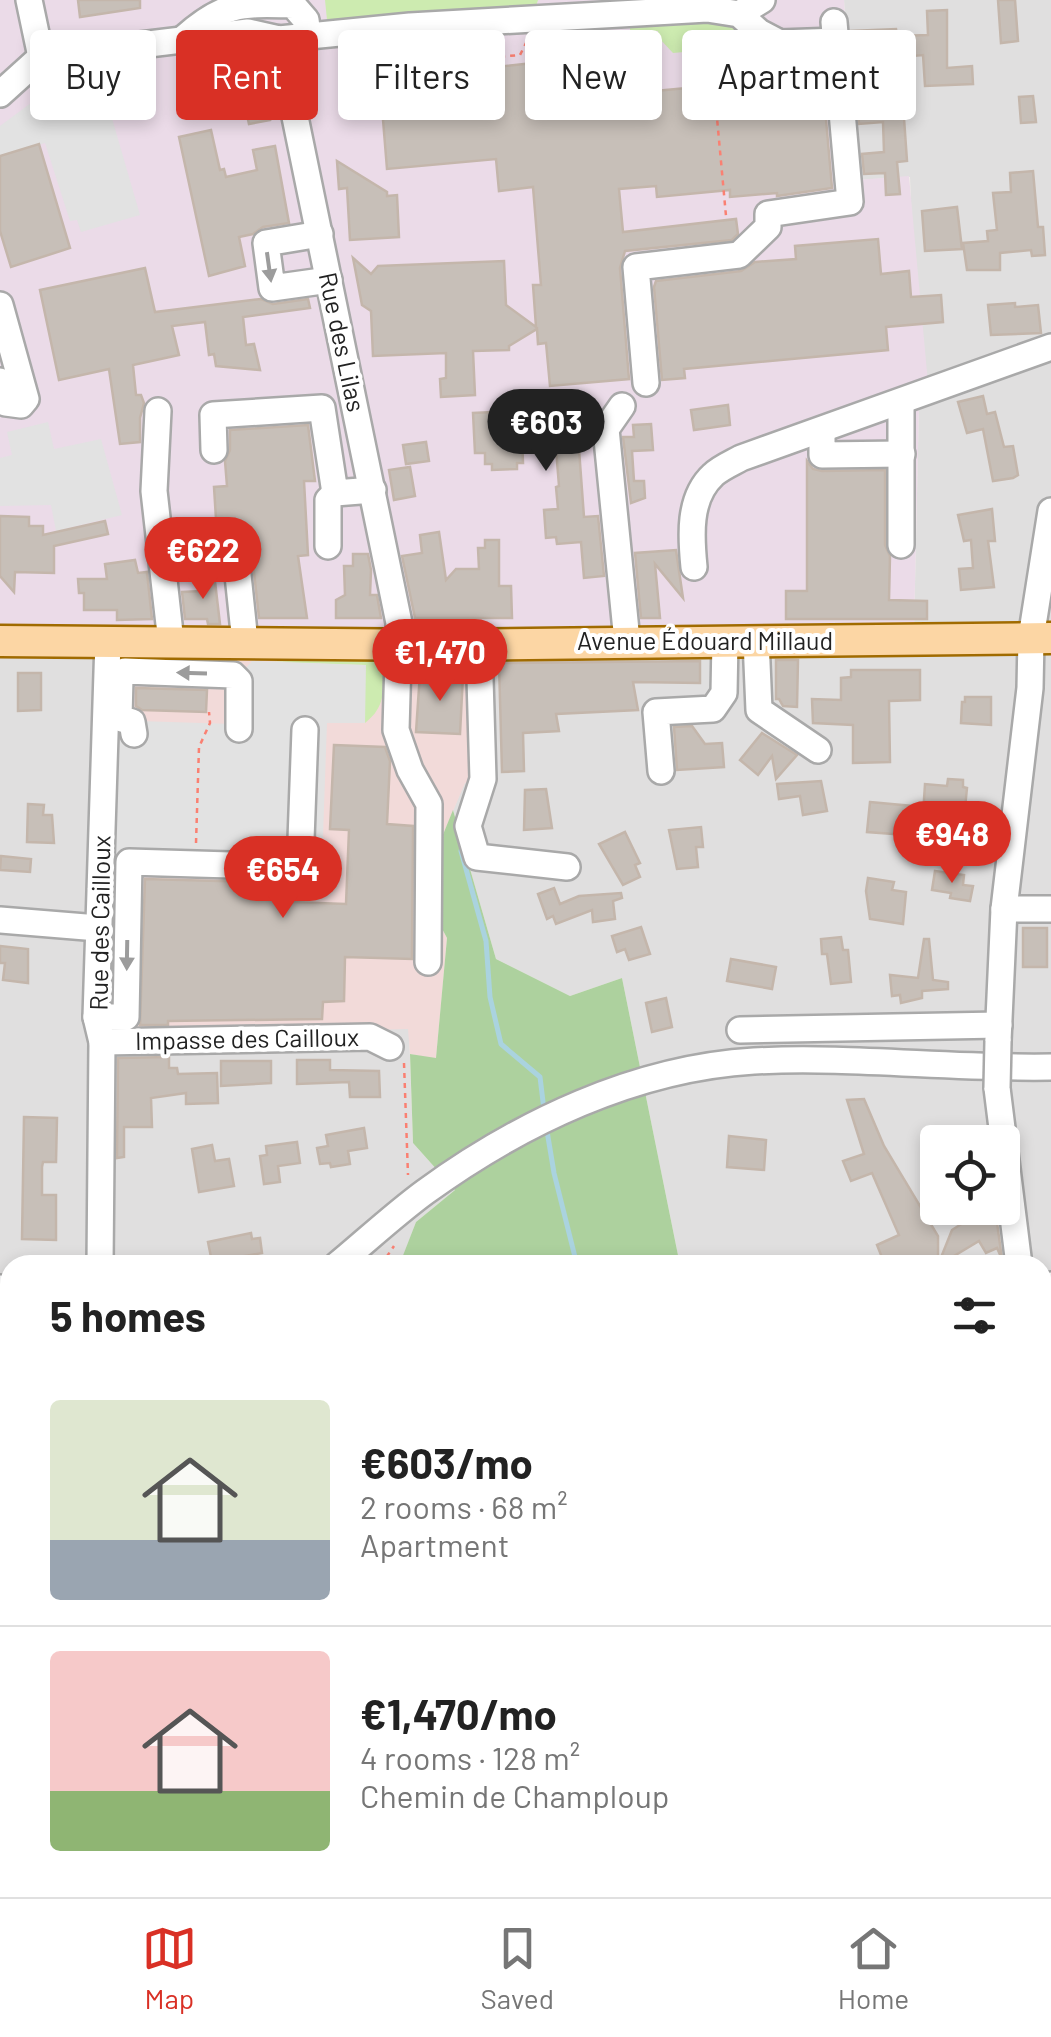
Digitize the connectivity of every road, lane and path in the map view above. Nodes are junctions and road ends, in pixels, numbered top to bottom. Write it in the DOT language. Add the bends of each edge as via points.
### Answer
graph roads {
  1 [pos="28,0"];
  2 [pos="762,0"];
  3 [pos="708,9"];
  4 [pos="739,14"];
  5 [pos="538,20"];
  6 [pos="35,30"];
  7 [pos="194,30"];
  8 [pos="307,30"];
  9 [pos="318,35"];
  10 [pos="505,56"];
  11 [pos="30,68"];
  12 [pos="0,94"];
  13 [pos="297,120"];
  14 [pos="726,216"];
  15 [pos="320,234"];
  16 [pos="330,280"];
  17 [pos="0,306"];
  18 [pos="1051,348"];
  19 [pos="0,381"];
  20 [pos="646,382"];
  21 [pos="901,403"];
  22 [pos="622,406"];
  23 [pos="158,411"];
  24 [pos="822,431"];
  25 [pos="214,450"];
  26 [pos="902,454"];
  27 [pos="373,490"];
  28 [pos="335,493"];
  29 [pos="1051,512"];
  30 [pos="901,545"];
  31 [pos="328,546"];
  32 [pos="236,556"];
  33 [pos="694,567"];
  34 [pos="1041,638"];
  35 [pos="725,640"];
  36 [pos="756,640"];
  37 [pos="0,641"];
  38 [pos="108,641"];
  39 [pos="626,641"];
  40 [pos="171,642"];
  41 [pos="245,642"];
  42 [pos="399,645"];
  43 [pos="479,645"];
  44 [pos="209,712"];
  45 [pos="239,729"];
  46 [pos="305,730"];
  47 [pos="134,734"];
  48 [pos="818,750"];
  49 [pos="661,772"];
  50 [pos="190,863"];
  51 [pos="568,867"];
  52 [pos="1051,908"];
  53 [pos="1004,909"];
  54 [pos="0,920"];
  55 [pos="98,928"];
  56 [pos="428,962"];
  57 [pos="99,1030"];
  58 [pos="740,1030"];
  59 [pos="998,1033"];
  60 [pos="390,1047"];
  61 [pos="1051,1066"];
  62 [pos="424,1194"];
  63 [pos="100,1255"];
  64 [pos="349,1255"];
  65 [pos="1018,1255"];
  1 -- 6 [label="street"];
  2 -- 4 [label="street"];
  3 -- 4 [label="street"];
  3 -- 5 [label="street"];
  3 -- 14 [label="path"];
  4 -- 20 [label="street" via="780,42 835,32 850,202 768,214 768,227 739,255 636,267"];
  5 -- 9 [label="street"];
  5 -- 10 [label="path" via="520,55"];
  7 -- 8 [label="street" via="219,11 247,4 293,5"];
  11 -- 12 [label="street"];
  13 -- 15 [label="street, Rue des Lilas"];
  15 -- 16 [label="street, Rue des Lilas"];
  15 -- 16 [label="street, one-way" via="266,243 272,288"];
  16 -- 27 [label="street, Rue des Lilas"];
  17 -- 19 [label="street" via="26,399 6,403"];
  18 -- 21 [label="street"];
  21 -- 24 [label="street"];
  21 -- 26 [label="street"];
  22 -- 39 [label="street" via="606,430"];
  23 -- 40 [label="street" via="154,491"];
  24 -- 26 [label="street" via="822,455"];
  24 -- 33 [label="street" via="741,458 712,476 696,503"];
  25 -- 28 [label="street" via="213,415 322,408"];
  26 -- 30 [label="street"];
  27 -- 28 [label="street"];
  27 -- 42 [label="street, Rue des Lilas"];
  28 -- 31 [label="street" via="328,500"];
  29 -- 34 [label="street"];
  32 -- 41 [label="street"];
  34 -- 36 [label="main road, Avenue Édouard Millaud"];
  34 -- 53 [label="street"];
  35 -- 36 [label="main road, Avenue Édouard Millaud"];
  35 -- 39 [label="main road, Avenue Édouard Millaud"];
  35 -- 49 [label="street" via="724,693 712,709 656,712"];
  36 -- 48 [label="street" via="758,710"];
  37 -- 38 [label="main road, Avenue Édouard Millaud"];
  38 -- 40 [label="main road, Avenue Édouard Millaud"];
  38 -- 55 [label="street, Rue des Cailloux"];
  39 -- 43 [label="main road, Avenue Édouard Millaud"];
  40 -- 41 [label="main road, Avenue Édouard Millaud"];
  41 -- 42 [label="main road, Avenue Édouard Millaud"];
  42 -- 43 [label="main road, Avenue Édouard Millaud"];
  42 -- 56 [label="street, Rue des Lilas" via="396,730 429,804"];
  43 -- 51 [label="street" via="483,779 468,826 477,857"];
  44 -- 50 [label="path" via="199,747 196,854"];
  45 -- 47 [label="street, one-way" via="239,682 233,674 125,670 119,718 132,722"];
  46 -- 50 [label="street" via="300,868"];
  50 -- 57 [label="street, one-way" via="129,862 126,1017"];
  52 -- 53 [label="street"];
  53 -- 59 [label="street"];
  54 -- 55 [label="street"];
  55 -- 57 [label="street, Rue des Cailloux"];
  57 -- 60 [label="street, Impasse des Cailloux" via="370,1037"];
  57 -- 63 [label="street, Rue des Cailloux"];
  58 -- 59 [label="street"];
  59 -- 65 [label="street, bridge" via="997,1088"];
  60 -- 62 [label="path" via="404,1060 408,1186"];
  61 -- 62 [label="street" via="817,1060 670,1072 546,1120"];
  62 -- 64 [label="street"];
}
